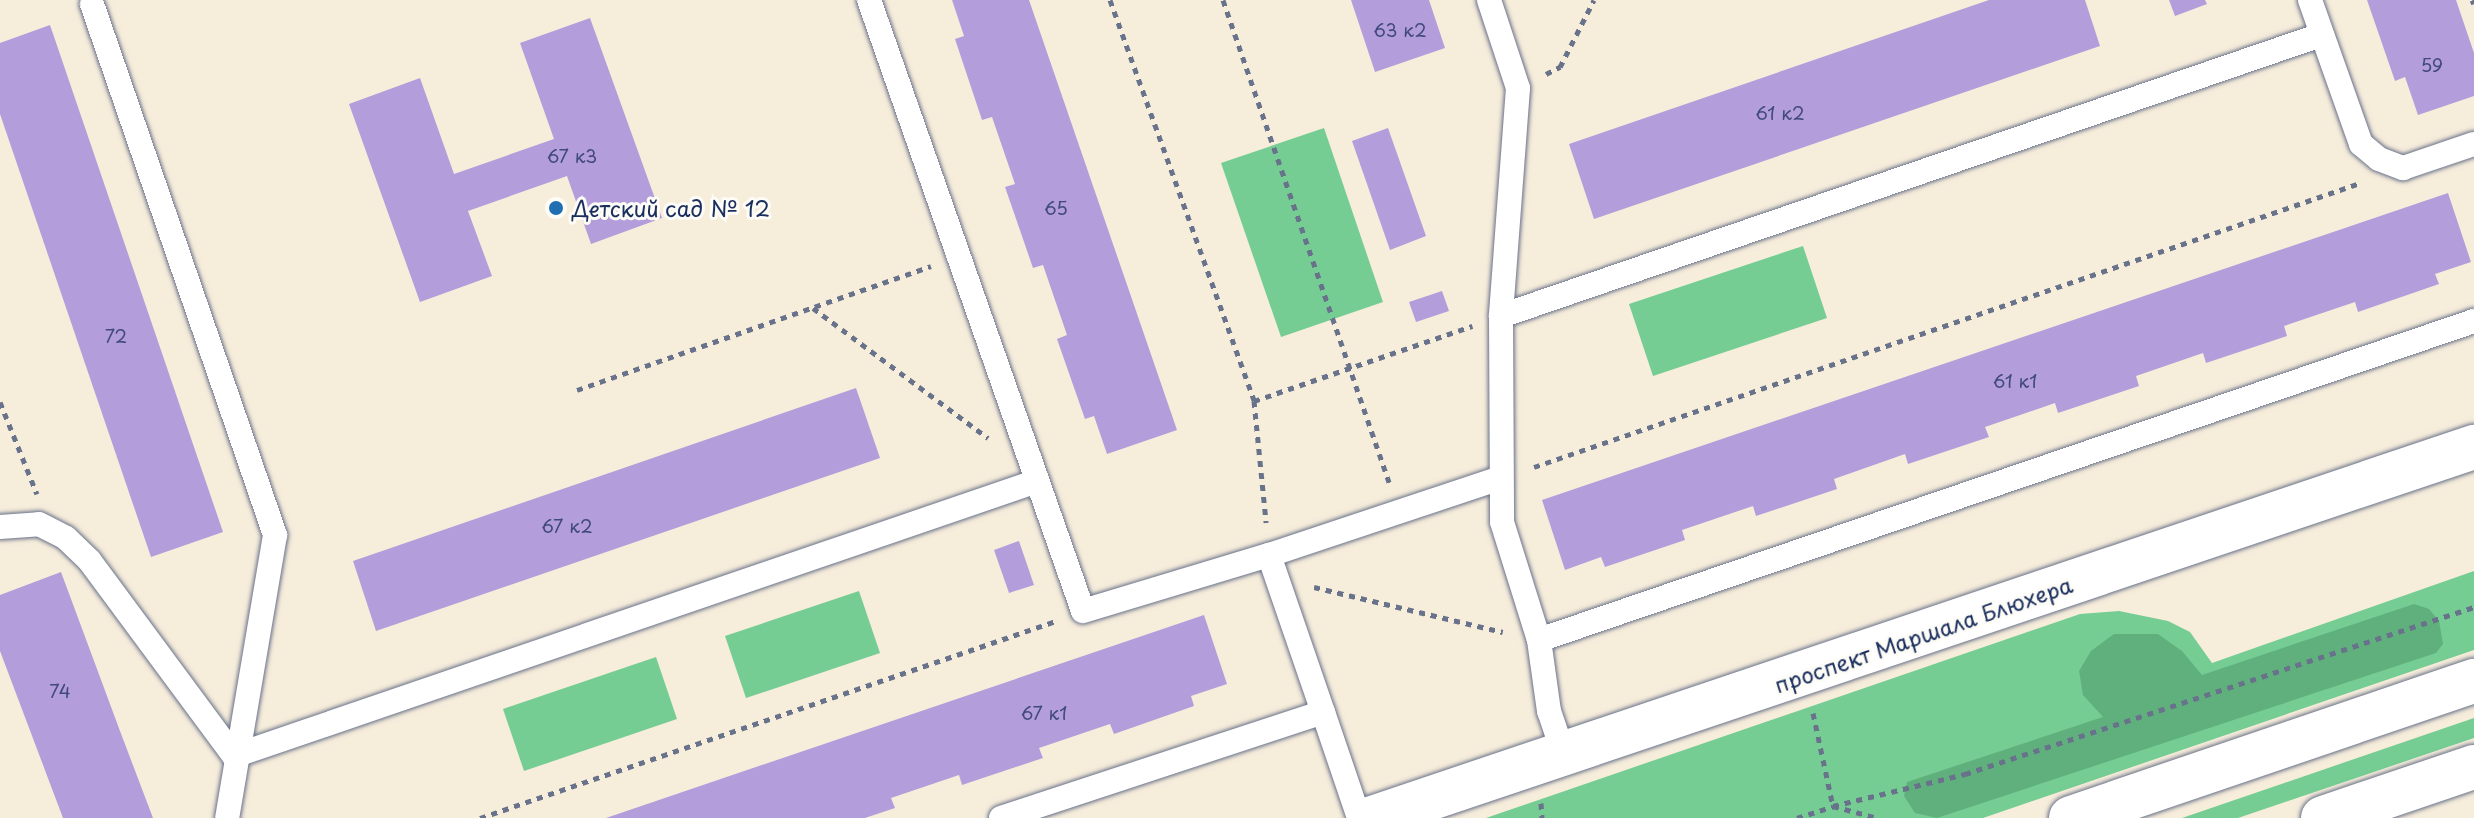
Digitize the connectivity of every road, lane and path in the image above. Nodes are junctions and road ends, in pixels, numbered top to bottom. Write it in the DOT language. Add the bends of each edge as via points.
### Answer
graph roads {
  1 [pos="869,0"];
  2 [pos="1110,0"];
  3 [pos="1223,0"];
  4 [pos="1489,0"];
  5 [pos="1594,0"];
  6 [pos="2310,0"];
  7 [pos="96,1"];
  8 [pos="2321,35"];
  9 [pos="1518,88"];
  10 [pos="2474,144"];
  11 [pos="2403,168"];
  12 [pos="958,256"];
  13 [pos="812,308"];
  14 [pos="1501,316"];
  15 [pos="2474,321"];
  16 [pos="1348,369"];
  17 [pos="577,390"];
  18 [pos="1254,401"];
  19 [pos="0,402"];
  20 [pos="2474,447"];
  21 [pos="1498,479"];
  22 [pos="1037,481"];
  23 [pos="1400,512"];
  24 [pos="0,527"];
  25 [pos="66,538"];
  26 [pos="1272,567"];
  27 [pos="2474,607"];
  28 [pos="1083,611"];
  29 [pos="1539,640"];
  30 [pos="1804,674"];
  31 [pos="2474,681"];
  32 [pos="1323,712"];
  33 [pos="1564,755"];
  34 [pos="234,756"];
  35 [pos="2474,767"];
  36 [pos="1833,806"];
  37 [pos="1874,817"];
  38 [pos="227,818"];
  39 [pos="480,818"];
  40 [pos="1001,818"];
  41 [pos="1359,818"];
  42 [pos="1372,818"];
  43 [pos="1797,818"];
  44 [pos="2071,818"];
  45 [pos="2323,818"];
  1 -- 12 [label="lane"];
  2 -- 18 [label="path"];
  3 -- 16 [label="path"];
  4 -- 9 [label="lane"];
  5 -- 9 [label="path" via="1560,67"];
  6 -- 8 [label="lane"];
  7 -- 34 [label="lane" via="275,535"];
  8 -- 11 [label="lane" via="2361,144"];
  8 -- 14 [label="lane"];
  9 -- 14 [label="lane"];
  10 -- 11 [label="lane"];
  11 -- 21 [label="path"];
  12 -- 13 [label="path"];
  12 -- 22 [label="lane"];
  13 -- 17 [label="path"];
  13 -- 22 [label="path"];
  14 -- 16 [label="path"];
  14 -- 21 [label="lane"];
  15 -- 29 [label="lane"];
  16 -- 18 [label="path"];
  16 -- 23 [label="path"];
  18 -- 26 [label="path"];
  19 -- 25 [label="path" via="44,510"];
  20 -- 30 [label="street, проспект Маршала Блюхера"];
  21 -- 23 [label="lane"];
  21 -- 29 [label="lane" via="1502,522"];
  22 -- 28 [label="lane"];
  22 -- 34 [label="lane"];
  23 -- 26 [label="lane"];
  24 -- 25 [label="lane" via="39,524"];
  25 -- 34 [label="lane" via="89,560"];
  26 -- 28 [label="lane"];
  26 -- 29 [label="path"];
  26 -- 32 [label="lane"];
  27 -- 36 [label="path" via="1965,774"];
  28 -- 39 [label="path"];
  29 -- 33 [label="lane" via="1549,711"];
  30 -- 33 [label="street, проспект Маршала Блюхера"];
  30 -- 36 [label="path"];
  31 -- 44 [label="street"];
  32 -- 40 [label="lane"];
  32 -- 41 [label="lane"];
  33 -- 42 [label="street, проспект Маршала Блюхера"];
  34 -- 38 [label="lane"];
  35 -- 45 [label="street"];
  36 -- 37 [label="path"];
  36 -- 43 [label="path"];
}
